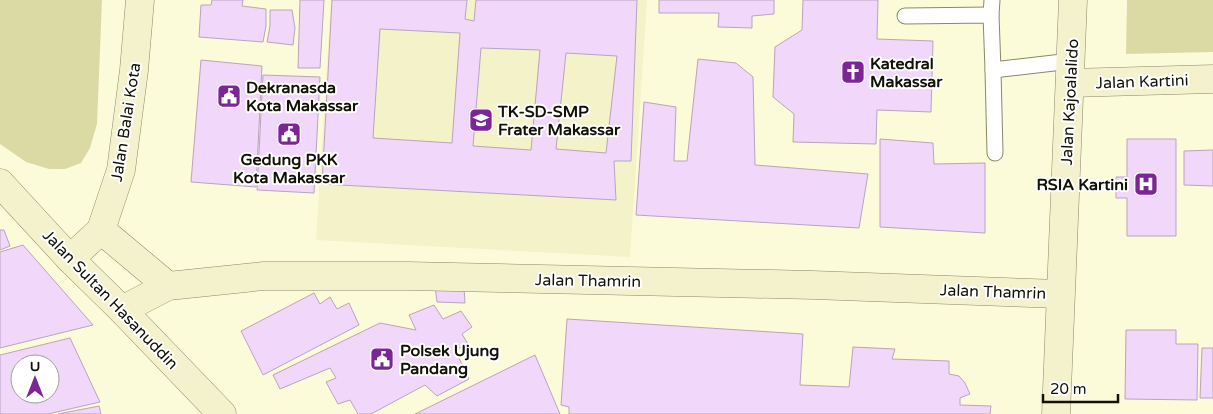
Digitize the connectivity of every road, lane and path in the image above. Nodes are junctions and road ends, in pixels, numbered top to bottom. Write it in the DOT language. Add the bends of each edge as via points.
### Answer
graph roads {
  1 [pos="140,0"];
  2 [pos="1073,0"];
  3 [pos="992,8"];
  4 [pos="905,16"];
  5 [pos="993,70"];
  6 [pos="1071,72"];
  7 [pos="1213,80"];
  8 [pos="995,153"];
  9 [pos="0,183"];
  10 [pos="101,230"];
  11 [pos="70,259"];
  12 [pos="168,286"];
  13 [pos="1060,294"];
  14 [pos="122,310"];
  15 [pos="215,411"];
  16 [pos="1056,414"];
  1 -- 10 [label="street, Jalan Balai Kota" via="121,170"];
  2 -- 6 [label="street, Jalan Kajoalalido"];
  3 -- 4 [label="lane"];
  3 -- 5 [label="lane"];
  5 -- 6 [label="lane"];
  5 -- 8 [label="lane"];
  6 -- 7 [label="street, Jalan Kartini"];
  6 -- 13 [label="street, Jalan Kajoalalido"];
  9 -- 11 [label="street, Jalan Sultan Hasanuddin"];
  10 -- 11 [label="street, Jalan Balai Kota"];
  10 -- 12 [label="street"];
  11 -- 14 [label="street, Jalan Sultan Hasanuddin"];
  12 -- 13 [label="street, Jalan Thamrin" via="264,276 408,276"];
  12 -- 14 [label="street, Jalan Thamrin"];
  13 -- 16 [label="street, Jalan Kajoalalido"];
  14 -- 15 [label="street, Jalan Sultan Hasanuddin"];
}
